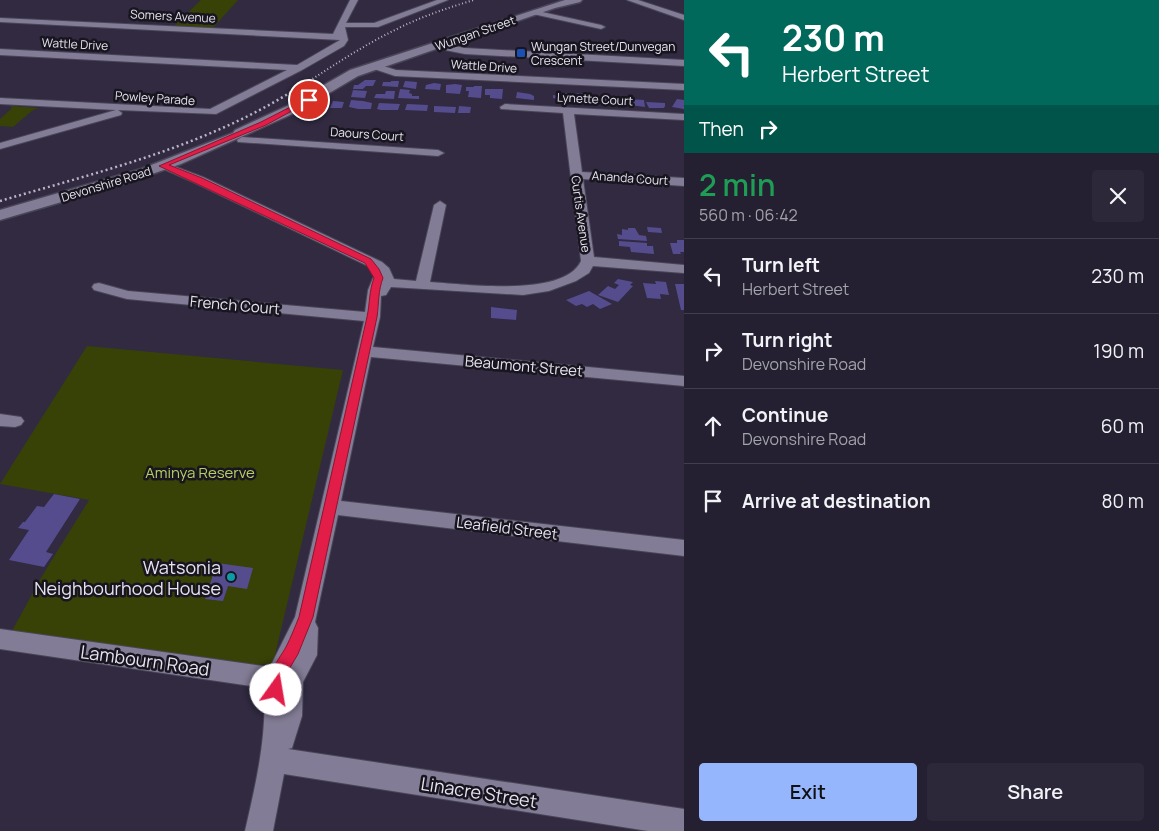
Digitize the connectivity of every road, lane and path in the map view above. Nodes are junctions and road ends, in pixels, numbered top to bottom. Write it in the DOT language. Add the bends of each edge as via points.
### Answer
graph roads {
  1 [pos="354,0"];
  2 [pos="444,0"];
  3 [pos="577,0"];
  4 [pos="631,0"];
  5 [pos="536,12"];
  6 [pos="684,18"];
  7 [pos="0,20"];
  8 [pos="601,27"];
  9 [pos="341,32"];
  10 [pos="438,46"];
  11 [pos="0,52"];
  12 [pos="684,63"];
  13 [pos="374,66"];
  14 [pos="299,68"];
  15 [pos="684,87"];
  16 [pos="0,101"];
  17 [pos="504,107"];
  18 [pos="113,108"];
  19 [pos="126,108"];
  20 [pos="568,110"];
  21 [pos="684,117"];
  22 [pos="97,118"];
  23 [pos="241,137"];
  24 [pos="0,146"];
  25 [pos="438,153"];
  26 [pos="166,164"];
  27 [pos="576,175"];
  28 [pos="684,182"];
  29 [pos="440,205"];
  30 [pos="0,215"];
  31 [pos="588,261"];
  32 [pos="684,269"];
  33 [pos="384,282"];
  34 [pos="422,285"];
  35 [pos="99,287"];
  36 [pos="373,310"];
  37 [pos="364,351"];
  38 [pos="684,381"];
  39 [pos="330,507"];
  40 [pos="684,548"];
  41 [pos="0,639"];
  42 [pos="284,680"];
  43 [pos="274,760"];
  44 [pos="684,823"];
  45 [pos="259,831"];
  1 -- 9 [label="street, Powley Parade"];
  2 -- 9 [label="street, Somers Avenue" via="375,25"];
  3 -- 5 [label="street, Wungan Street"];
  4 -- 6 [label="street"];
  5 -- 8 [label="street"];
  5 -- 10 [label="street, Wungan Street"];
  7 -- 9 [label="street, Somers Avenue"];
  9 -- 14 [label="street, Powley Parade" via="343,42"];
  10 -- 12 [label="street" via="465,52"];
  10 -- 13 [label="street, Wungan Street"];
  11 -- 14 [label="street, Wattle Drive"];
  13 -- 15 [label="street, Wattle Drive" via="395,73 418,75"];
  13 -- 23 [label="street, Devonshire Road" via="342,79"];
  14 -- 19 [label="street, Powley Parade" via="212,112"];
  16 -- 18 [label="street, Powley Parade"];
  17 -- 20 [label="street, Lynette Court"];
  18 -- 19 [label="street, Powley Parade"];
  18 -- 22 [label="street"];
  19 -- 22 [label="street"];
  20 -- 21 [label="street, Lynette Court"];
  20 -- 27 [label="street, Curtis Avenue"];
  22 -- 24 [label="street"];
  23 -- 25 [label="street, Daours Court"];
  23 -- 26 [label="street, Devonshire Road"];
  26 -- 30 [label="street, Devonshire Road"];
  26 -- 33 [label="street" via="368,261"];
  27 -- 28 [label="street, Ananda Court"];
  27 -- 31 [label="street, Curtis Avenue"];
  29 -- 34 [label="street"];
  31 -- 32 [label="street"];
  31 -- 34 [label="street, Curtis Avenue" via="580,273 534,290 510,292"];
  33 -- 34 [label="street, Curtis Avenue"];
  33 -- 36 [label="street"];
  35 -- 36 [label="street, French Court" via="127,295"];
  36 -- 37 [label="street"];
  37 -- 38 [label="street, Beaumont Street"];
  37 -- 39 [label="street"];
  39 -- 40 [label="street, Leafield Street"];
  39 -- 42 [label="street" via="306,617 305,655"];
  41 -- 42 [label="street, Lambourn Road"];
  42 -- 43 [label="street" via="290,716"];
  43 -- 44 [label="street, Linacre Street"];
  43 -- 45 [label="street"];
}
